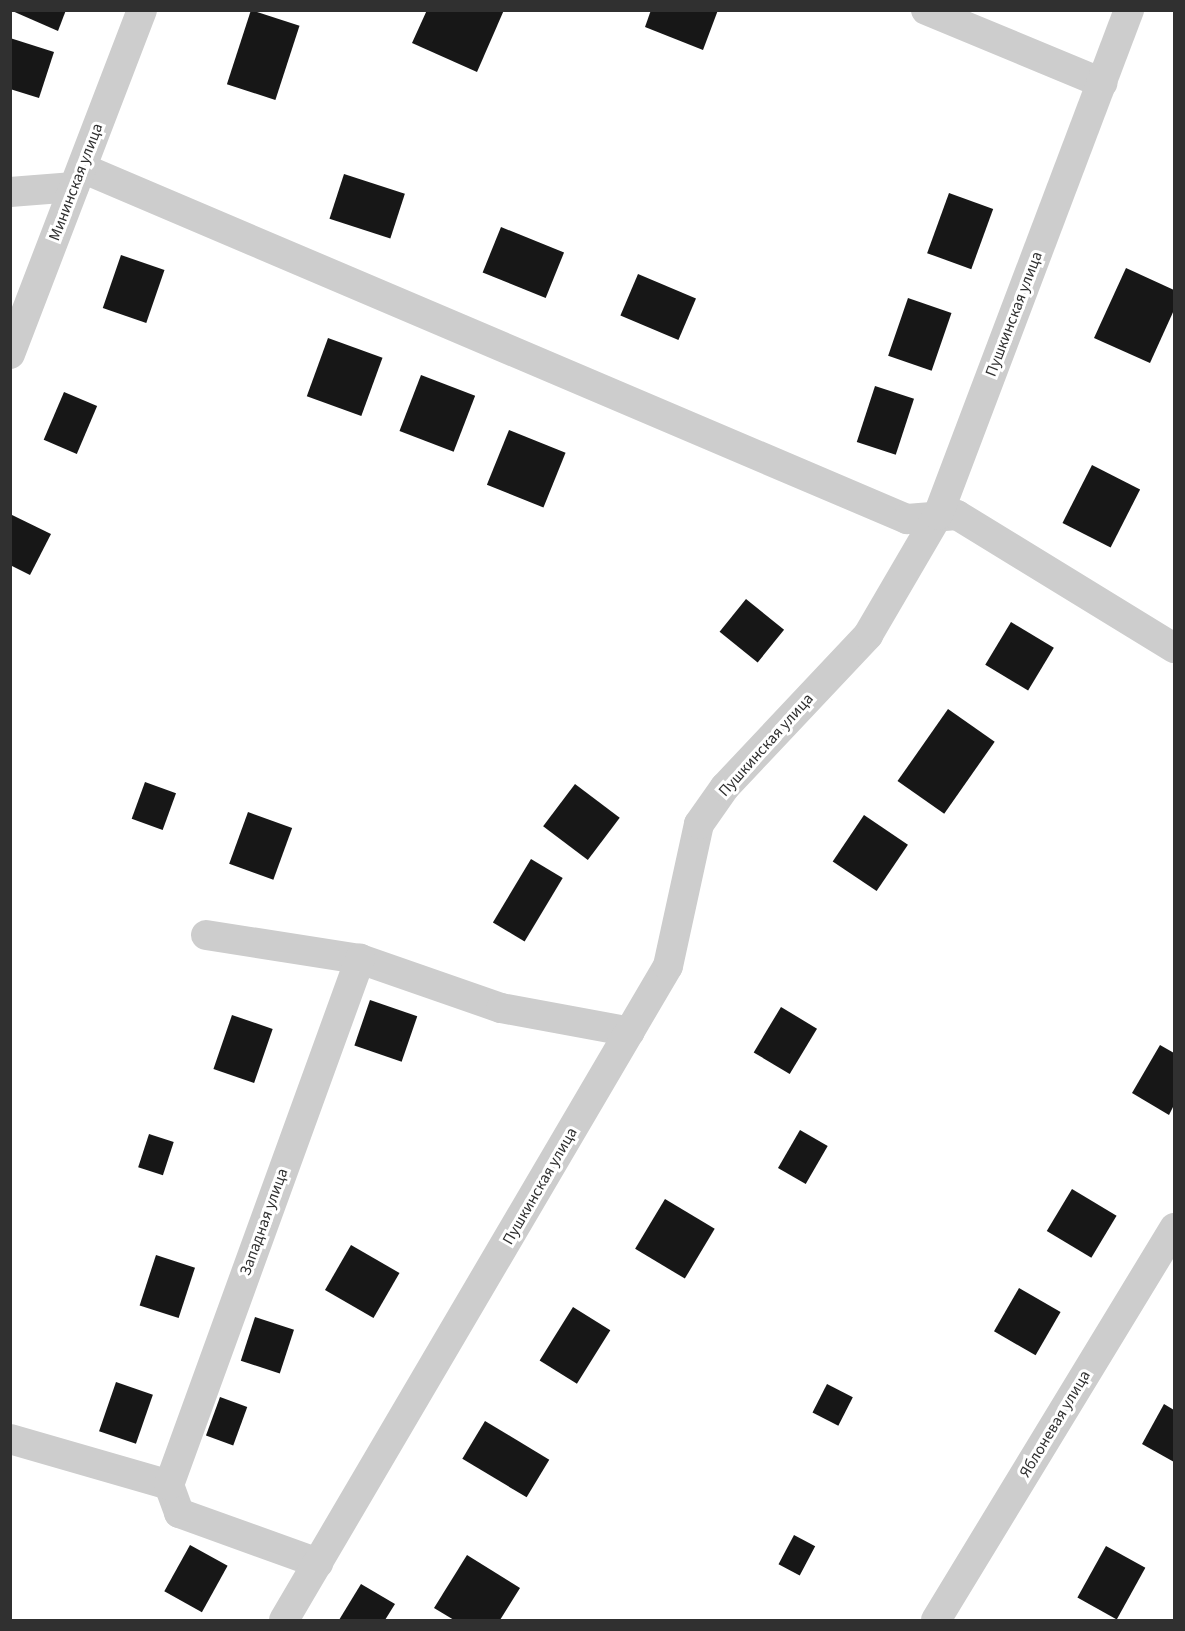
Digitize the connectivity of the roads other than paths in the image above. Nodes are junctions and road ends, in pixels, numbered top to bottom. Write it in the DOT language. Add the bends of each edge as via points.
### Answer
graph roads {
  1 [pos="142,10"];
  2 [pos="926,10"];
  3 [pos="1129,10"];
  4 [pos="1102,83"];
  5 [pos="78,177"];
  6 [pos="10,192"];
  7 [pos="10,354"];
  8 [pos="938,515"];
  9 [pos="1174,648"];
  10 [pos="206,935"];
  11 [pos="360,959"];
  12 [pos="630,1032"];
  13 [pos="1174,1228"];
  14 [pos="10,1439"];
  15 [pos="169,1485"];
  16 [pos="318,1563"];
  17 [pos="284,1620"];
  18 [pos="936,1620"];
  1 -- 5 [label="street, Мининская улица"];
  2 -- 4 [label="street"];
  3 -- 4 [label="street, Пушкинская улица"];
  4 -- 8 [label="street, Пушкинская улица"];
  5 -- 6 [label="street"];
  5 -- 7 [label="street, Мининская улица"];
  5 -- 8 [label="street" via="907,519"];
  8 -- 9 [label="street" via="957,515"];
  8 -- 12 [label="street, Пушкинская улица" via="868,635 725,787 699,824 668,966"];
  10 -- 11 [label="street"];
  11 -- 12 [label="street" via="501,1008"];
  11 -- 15 [label="street, Западная улица"];
  12 -- 16 [label="street, Пушкинская улица"];
  13 -- 18 [label="street, Яблоневая улица"];
  14 -- 15 [label="street"];
  15 -- 16 [label="street" via="179,1513"];
  16 -- 17 [label="street, Пушкинская улица"];
}
